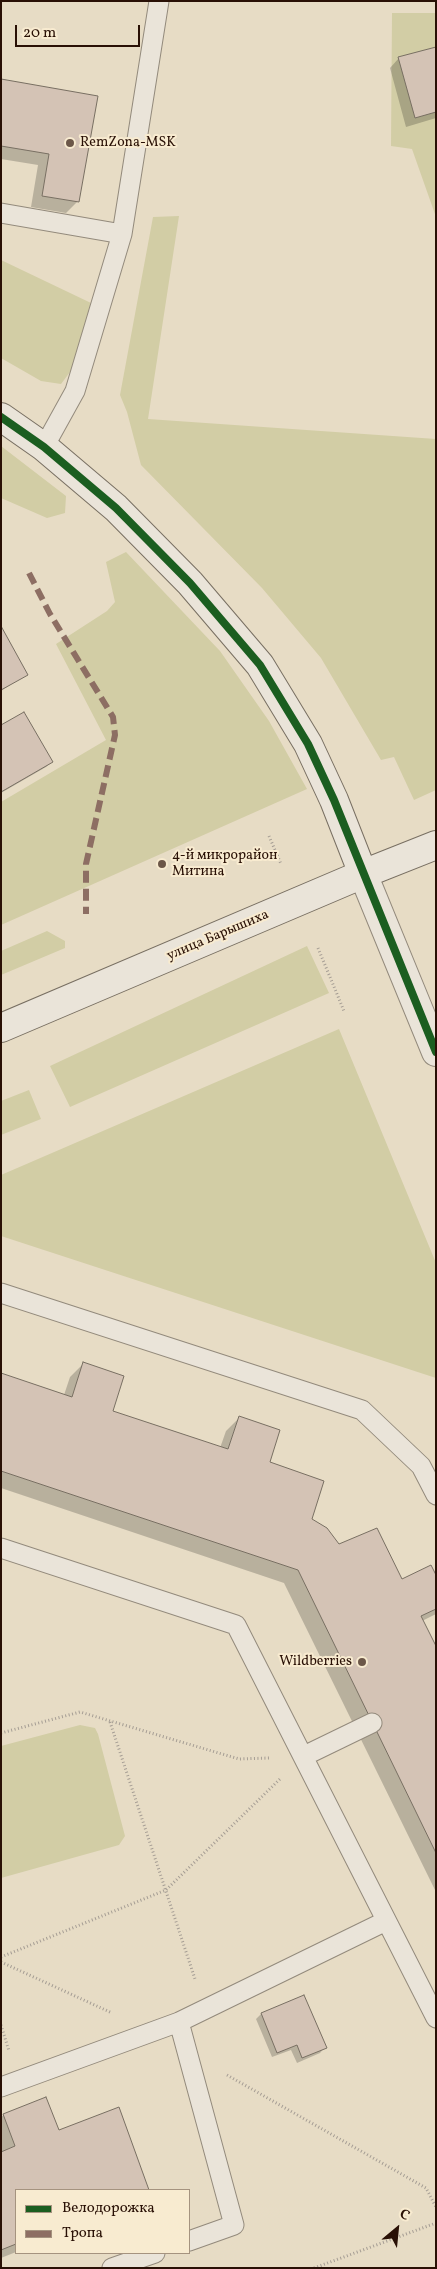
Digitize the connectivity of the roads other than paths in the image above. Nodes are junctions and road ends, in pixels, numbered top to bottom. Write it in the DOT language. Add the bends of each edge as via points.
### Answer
graph roads {
  1 [pos="159,1"];
  2 [pos="1,213"];
  3 [pos="122,234"];
  4 [pos="1,417"];
  5 [pos="44,447"];
  6 [pos="436,845"];
  7 [pos="363,874"];
  8 [pos="1,1028"];
  9 [pos="436,1052"];
  10 [pos="1,1293"];
  11 [pos="436,1496"];
  12 [pos="1,1548"];
  13 [pos="372,1723"];
  14 [pos="304,1756"];
  15 [pos="386,1921"];
  16 [pos="436,2018"];
  17 [pos="179,2022"];
  18 [pos="1,2087"];
  19 [pos="190,2241"];
  20 [pos="152,2254"];
  21 [pos="112,2268"];
  1 -- 3 [label="lane"];
  2 -- 3 [label="lane"];
  3 -- 5 [label="lane" via="75,391"];
  4 -- 5 [label="street"];
  5 -- 7 [label="street" via="116,508 190,583 260,665 308,744"];
  6 -- 7 [label="street, улица Барышиха"];
  7 -- 8 [label="street, улица Барышиха"];
  7 -- 9 [label="street"];
  10 -- 11 [label="lane" via="362,1410 421,1466"];
  12 -- 14 [label="lane" via="236,1625"];
  13 -- 14 [label="lane"];
  14 -- 15 [label="lane"];
  15 -- 16 [label="lane"];
  15 -- 17 [label="lane"];
  17 -- 18 [label="lane"];
  17 -- 19 [label="lane" via="234,2225"];
  20 -- 21 [label="lane"];
}
